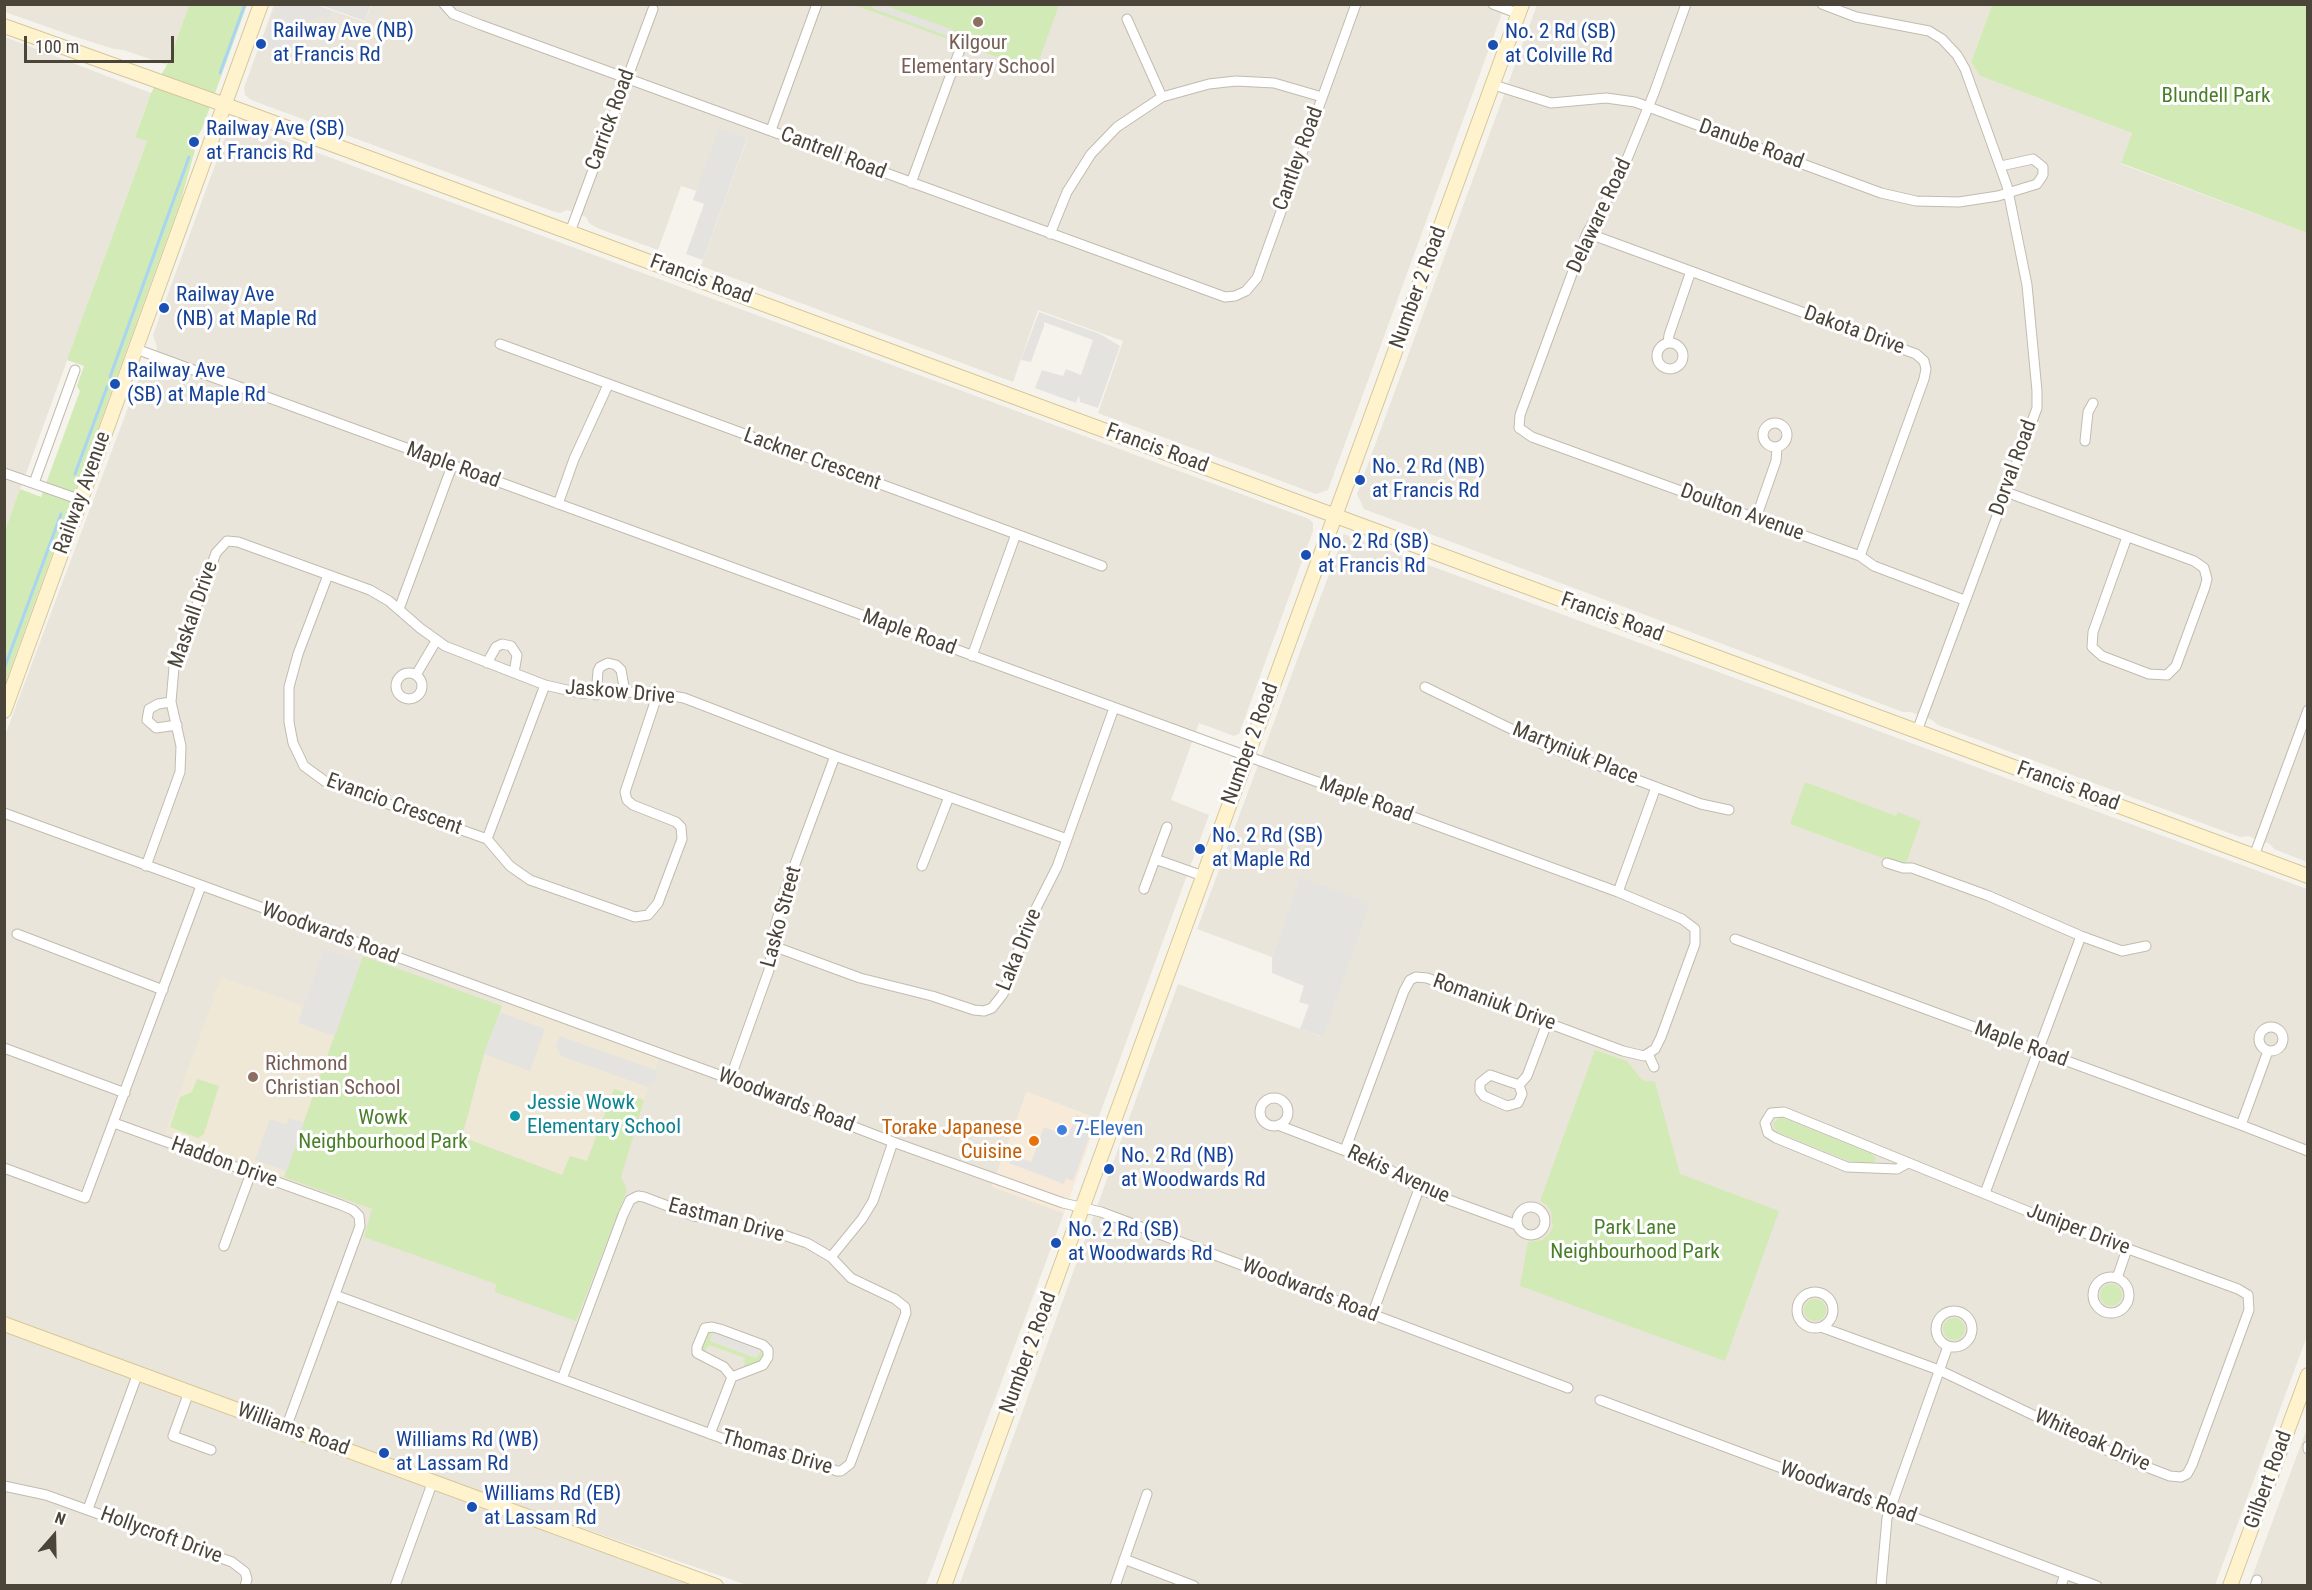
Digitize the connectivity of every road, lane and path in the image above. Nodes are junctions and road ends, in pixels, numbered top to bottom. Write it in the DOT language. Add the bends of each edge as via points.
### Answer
graph roads {
  1 [pos="261,4"];
  2 [pos="444,4"];
  3 [pos="817,4"];
  4 [pos="1356,4"];
  5 [pos="1493,4"];
  6 [pos="1686,4"];
  7 [pos="1822,4"];
  8 [pos="653,9"];
  9 [pos="1520,9"];
  10 [pos="1126,19"];
  11 [pos="4,26"];
  12 [pos="962,44"];
  13 [pos="627,78"];
  14 [pos="1494,85"];
  15 [pos="1162,97"];
  16 [pos="1322,97"];
  17 [pos="224,105"];
  18 [pos="1648,107"];
  19 [pos="771,130"];
  20 [pos="2001,166"];
  21 [pos="911,183"];
  22 [pos="2009,194"];
  23 [pos="570,232"];
  24 [pos="1587,233"];
  25 [pos="1050,234"];
  26 [pos="1691,272"];
  27 [pos="1225,297"];
  28 [pos="1668,343"];
  29 [pos="500,344"];
  30 [pos="136,349"];
  31 [pos="75,370"];
  32 [pos="608,385"];
  33 [pos="2093,403"];
  34 [pos="1519,428"];
  35 [pos="2085,441"];
  36 [pos="1777,448"];
  37 [pos="452,466"];
  38 [pos="4,473"];
  39 [pos="34,483"];
  40 [pos="2006,492"];
  41 [pos="81,500"];
  42 [pos="558,504"];
  43 [pos="1335,514"];
  44 [pos="1756,518"];
  45 [pos="1016,534"];
  46 [pos="226,537"];
  47 [pos="2127,537"];
  48 [pos="1860,556"];
  49 [pos="1102,566"];
  50 [pos="328,575"];
  51 [pos="1964,600"];
  52 [pos="399,609"];
  53 [pos="436,641"];
  54 [pos="972,656"];
  55 [pos="487,663"];
  56 [pos="514,673"];
  57 [pos="416,675"];
  58 [pos="545,685"];
  59 [pos="1425,687"];
  60 [pos="625,692"];
  61 [pos="658,693"];
  62 [pos="596,695"];
  63 [pos="171,702"];
  64 [pos="1114,708"];
  65 [pos="2307,710"];
  66 [pos="4,711"];
  67 [pos="177,725"];
  68 [pos="1917,731"];
  69 [pos="1246,755"];
  70 [pos="835,756"];
  71 [pos="1656,787"];
  72 [pos="949,797"];
  73 [pos="1729,810"];
  74 [pos="4,813"];
  75 [pos="1167,827"];
  76 [pos="487,839"];
  77 [pos="1067,839"];
  78 [pos="2254,856"];
  79 [pos="1155,859"];
  80 [pos="1887,863"];
  81 [pos="146,866"];
  82 [pos="922,866"];
  83 [pos="1203,876"];
  84 [pos="2307,876"];
  85 [pos="201,886"];
  86 [pos="1144,889"];
  87 [pos="1618,892"];
  88 [pos="18,934"];
  89 [pos="2080,936"];
  90 [pos="1735,939"];
  91 [pos="773,946"];
  92 [pos="2146,946"];
  93 [pos="163,990"];
  94 [pos="1547,1023"];
  95 [pos="4,1048"];
  96 [pos="2038,1051"];
  97 [pos="2268,1051"];
  98 [pos="1648,1054"];
  99 [pos="1654,1067"];
  100 [pos="730,1079"];
  101 [pos="1519,1085"];
  102 [pos="125,1093"];
  103 [pos="114,1123"];
  104 [pos="1278,1125"];
  105 [pos="2241,1125"];
  106 [pos="893,1142"];
  107 [pos="1345,1150"];
  108 [pos="2307,1152"];
  109 [pos="1908,1162"];
  110 [pos="4,1168"];
  111 [pos="251,1173"];
  112 [pos="1419,1189"];
  113 [pos="1985,1193"];
  114 [pos="1082,1207"];
  115 [pos="1517,1226"];
  116 [pos="224,1246"];
  117 [pos="2127,1249"];
  118 [pos="831,1257"];
  119 [pos="2117,1278"];
  120 [pos="2257,1289"];
  121 [pos="335,1294"];
  122 [pos="2248,1295"];
  123 [pos="1372,1315"];
  124 [pos="4,1324"];
  125 [pos="1821,1327"];
  126 [pos="1948,1346"];
  127 [pos="1940,1370"];
  128 [pos="138,1373"];
  129 [pos="2307,1375"];
  130 [pos="732,1377"];
  131 [pos="562,1379"];
  132 [pos="1568,1388"];
  133 [pos="189,1392"];
  134 [pos="1600,1401"];
  135 [pos="286,1428"];
  136 [pos="710,1434"];
  137 [pos="211,1450"];
  138 [pos="433,1481"];
  139 [pos="4,1486"];
  140 [pos="1147,1494"];
  141 [pos="1890,1508"];
  142 [pos="88,1509"];
  143 [pos="1124,1559"];
  144 [pos="2065,1574"];
  145 [pos="245,1586"];
  146 [pos="395,1586"];
  147 [pos="716,1586"];
  148 [pos="944,1586"];
  149 [pos="1115,1586"];
  150 [pos="1194,1586"];
  151 [pos="1881,1586"];
  152 [pos="2061,1586"];
  153 [pos="2097,1586"];
  154 [pos="2230,1586"];
  1 -- 17 [label="street, Railway Avenue"];
  2 -- 13 [label="street, Cantrell Road" via="459,16"];
  3 -- 19 [label="street"];
  4 -- 16 [label="street, Cantley Road"];
  5 -- 9 [label="street"];
  6 -- 18 [label="street, Delaware Road"];
  7 -- 20 [label="street, Dorval Road" via="1864,18 1929,31 1942,39 1965,69"];
  8 -- 13 [label="street, Carrick Road"];
  9 -- 14 [label="street, Number 2 Road"];
  10 -- 15 [label="street"];
  11 -- 17 [label="street, Francis Road"];
  12 -- 21 [label="street"];
  13 -- 19 [label="street, Cantrell Road"];
  13 -- 23 [label="street, Carrick Road"];
  14 -- 18 [label="street, Danube Road" via="1551,103 1606,98"];
  14 -- 43 [label="street, Number 2 Road"];
  15 -- 16 [label="street" via="1209,84 1241,81 1274,83"];
  15 -- 25 [label="street" via="1126,120 1097,147 1066,192"];
  16 -- 27 [label="street, Cantley Road" via="1257,278 1241,294"];
  17 -- 23 [label="street, Francis Road"];
  17 -- 30 [label="street, Railway Avenue"];
  18 -- 22 [label="street, Danube Road" via="1881,193 1939,203"];
  18 -- 24 [label="street, Delaware Road" via="1616,186"];
  19 -- 21 [label="street, Cantrell Road"];
  20 -- 22 [label="street, Dorval Road"];
  20 -- 22 [label="street" via="2033,159 2043,167 2037,184"];
  21 -- 25 [label="street, Cantrell Road"];
  22 -- 40 [label="street, Dorval Road" via="2026,285 2037,408"];
  23 -- 43 [label="street, Francis Road"];
  24 -- 26 [label="street, Dakota Drive"];
  24 -- 34 [label="street, Delaware Road" via="1520,415"];
  25 -- 27 [label="street, Cantrell Road"];
  26 -- 28 [label="street"];
  26 -- 48 [label="street, Dakota Drive" via="1916,354 1924,361 1924,379"];
  29 -- 32 [label="street, Lackner Crescent"];
  30 -- 37 [label="street, Maple Road"];
  30 -- 41 [label="street, Railway Avenue"];
  31 -- 39 [label="street"];
  32 -- 42 [label="street"];
  32 -- 45 [label="street, Lackner Crescent"];
  33 -- 35 [label="street" via="2088,412"];
  34 -- 44 [label="street, Doulton Avenue" via="1532,437"];
  36 -- 44 [label="street"];
  37 -- 42 [label="street, Maple Road"];
  37 -- 52 [label="street"];
  38 -- 39 [label="street"];
  39 -- 41 [label="street"];
  40 -- 47 [label="street"];
  40 -- 51 [label="street, Dorval Road"];
  41 -- 66 [label="street, Railway Avenue"];
  42 -- 54 [label="street, Maple Road"];
  43 -- 68 [label="street, Francis Road"];
  43 -- 69 [label="street, Number 2 Road"];
  44 -- 48 [label="street, Doulton Avenue"];
  45 -- 49 [label="street, Lackner Crescent"];
  45 -- 54 [label="street"];
  46 -- 50 [label="street, Jaskow Drive"];
  46 -- 63 [label="street, Maskall Drive" via="216,552 174,667"];
  47 -- 47 [label="street" via="2210,570 2168,679 2089,649"];
  48 -- 51 [label="street, Doulton Avenue" via="1874,566"];
  50 -- 52 [label="street, Jaskow Drive" via="370,590"];
  50 -- 76 [label="street, Evancio Crescent" via="289,687 289,722 304,766 326,782"];
  51 -- 68 [label="street, Dorval Road"];
  52 -- 53 [label="street, Jaskow Drive"];
  53 -- 55 [label="street, Jaskow Drive"];
  53 -- 57 [label="street"];
  54 -- 64 [label="street, Maple Road"];
  55 -- 56 [label="street, Jaskow Drive"];
  55 -- 56 [label="street" via="494,649 507,644 517,655"];
  56 -- 58 [label="street, Jaskow Drive"];
  58 -- 62 [label="street, Jaskow Drive"];
  58 -- 76 [label="street, Evancio Crescent"];
  59 -- 71 [label="street, Martyniuk Place" via="1538,742"];
  60 -- 61 [label="street, Jaskow Drive"];
  60 -- 62 [label="street, Jaskow Drive"];
  60 -- 62 [label="street" via="621,670 608,663 598,671"];
  61 -- 70 [label="street, Jaskow Drive" via="684,698"];
  61 -- 76 [label="street" via="625,792 633,805 671,819 681,827 681,846 654,910 642,917 628,916 530,880 510,866"];
  63 -- 67 [label="street, Maskall Drive"];
  63 -- 67 [label="street" via="153,706 147,712 147,720 156,728"];
  64 -- 69 [label="street, Maple Road"];
  64 -- 77 [label="street, Laka Drive"];
  65 -- 78 [label="street"];
  67 -- 81 [label="street, Maskall Drive" via="180,772"];
  68 -- 78 [label="street, Francis Road"];
  69 -- 83 [label="street, Number 2 Road"];
  69 -- 87 [label="street, Maple Road"];
  70 -- 72 [label="street, Jaskow Drive"];
  70 -- 91 [label="street, Lasko Street" via="779,909"];
  71 -- 73 [label="street, Martyniuk Place"];
  71 -- 87 [label="street"];
  72 -- 77 [label="street, Jaskow Drive"];
  72 -- 82 [label="street"];
  74 -- 81 [label="street, Woodwards Road"];
  75 -- 79 [label="street"];
  77 -- 91 [label="street, Laka Drive" via="1003,994 993,1008 974,1010 861,978"];
  78 -- 84 [label="street, Francis Road"];
  79 -- 83 [label="street"];
  79 -- 86 [label="street"];
  80 -- 89 [label="street" via="1989,896"];
  81 -- 85 [label="street, Woodwards Road"];
  83 -- 114 [label="street, Number 2 Road"];
  85 -- 93 [label="street"];
  85 -- 100 [label="street, Woodwards Road"];
  87 -- 98 [label="street, Maple Road" via="1682,919 1695,929 1695,944 1661,1037"];
  88 -- 93 [label="street"];
  89 -- 92 [label="street" via="2122,951"];
  89 -- 96 [label="street"];
  90 -- 96 [label="street, Maple Road"];
  91 -- 100 [label="street, Lasko Street" via="763,988"];
  93 -- 102 [label="street"];
  94 -- 98 [label="street, Romaniuk Drive" via="1632,1054"];
  94 -- 101 [label="street" via="1527,1077"];
  94 -- 107 [label="street, Romaniuk Drive" via="1415,974 1406,986"];
  95 -- 102 [label="street"];
  96 -- 105 [label="street, Maple Road"];
  96 -- 113 [label="street"];
  97 -- 105 [label="street"];
  98 -- 99 [label="street"];
  100 -- 106 [label="street, Woodwards Road"];
  101 -- 101 [label="street" via="1490,1075 1482,1081 1480,1089 1485,1098 1511,1106 1521,1098"];
  102 -- 103 [label="street"];
  103 -- 110 [label="street" via="85,1198"];
  103 -- 111 [label="street, Haddon Drive"];
  104 -- 107 [label="street, Rekis Avenue"];
  105 -- 108 [label="street, Maple Road"];
  106 -- 114 [label="street, Woodwards Road"];
  106 -- 118 [label="street" via="873,1201"];
  107 -- 112 [label="street, Rekis Avenue" via="1388,1168"];
  109 -- 109 [label="street, Juniper Drive" via="1784,1112 1771,1113 1766,1123 1768,1133 1776,1138 1847,1167 1897,1169"];
  109 -- 113 [label="street, Juniper Drive"];
  111 -- 116 [label="street"];
  111 -- 121 [label="street, Haddon Drive" via="341,1205 359,1216 360,1226"];
  112 -- 115 [label="street, Rekis Avenue"];
  112 -- 123 [label="street"];
  113 -- 117 [label="street, Juniper Drive"];
  114 -- 123 [label="street, Woodwards Road"];
  114 -- 148 [label="street, Number 2 Road"];
  117 -- 119 [label="street"];
  117 -- 122 [label="street, Juniper Drive"];
  118 -- 131 [label="street, Eastman Drive" via="807,1243 769,1230 694,1216 644,1197 630,1200"];
  118 -- 136 [label="street, Thomas Drive" via="851,1278 895,1299 906,1313 849,1464 842,1471 831,1470 782,1452"];
  119 -- 119 [label="street" via="2102,1279 2093,1291 2094,1303 2106,1313 2117,1312 2128,1302 2127,1287"];
  120 -- 122 [label="street"];
  121 -- 131 [label="street, Thomas Drive"];
  121 -- 135 [label="street, Haddon Drive"];
  122 -- 127 [label="street, Whiteoak Drive" via="2249,1310 2192,1465 2181,1477 2123,1458"];
  123 -- 132 [label="street, Woodwards Road"];
  124 -- 128 [label="street, Williams Road"];
  125 -- 125 [label="street, Whiteoak Drive" via="1807,1326 1798,1315 1800,1301 1809,1293 1824,1294 1833,1305 1832,1317"];
  125 -- 127 [label="street, Whiteoak Drive"];
  126 -- 126 [label="street" via="1962,1346 1971,1335 1971,1321 1960,1311 1945,1313 1937,1323 1937,1335"];
  126 -- 127 [label="street"];
  127 -- 141 [label="street"];
  128 -- 133 [label="street, Williams Road"];
  128 -- 142 [label="street"];
  129 -- 154 [label="street, Gilbert Road"];
  130 -- 130 [label="street" via="720,1364 697,1353 705,1328 720,1329 768,1350 763,1365"];
  130 -- 136 [label="street"];
  131 -- 136 [label="street, Thomas Drive"];
  133 -- 135 [label="street, Williams Road"];
  133 -- 137 [label="street" via="173,1436"];
  134 -- 141 [label="street, Woodwards Road"];
  135 -- 138 [label="street, Williams Road"];
  138 -- 146 [label="street"];
  138 -- 147 [label="street, Williams Road"];
  139 -- 142 [label="street, Hollycroft Drive"];
  140 -- 143 [label="street"];
  141 -- 144 [label="street, Woodwards Road"];
  141 -- 151 [label="street"];
  142 -- 145 [label="street, Hollycroft Drive" via="232,1562 245,1572"];
  143 -- 149 [label="street"];
  143 -- 150 [label="street"];
  144 -- 152 [label="street"];
  144 -- 153 [label="street, Woodwards Road"];
}
